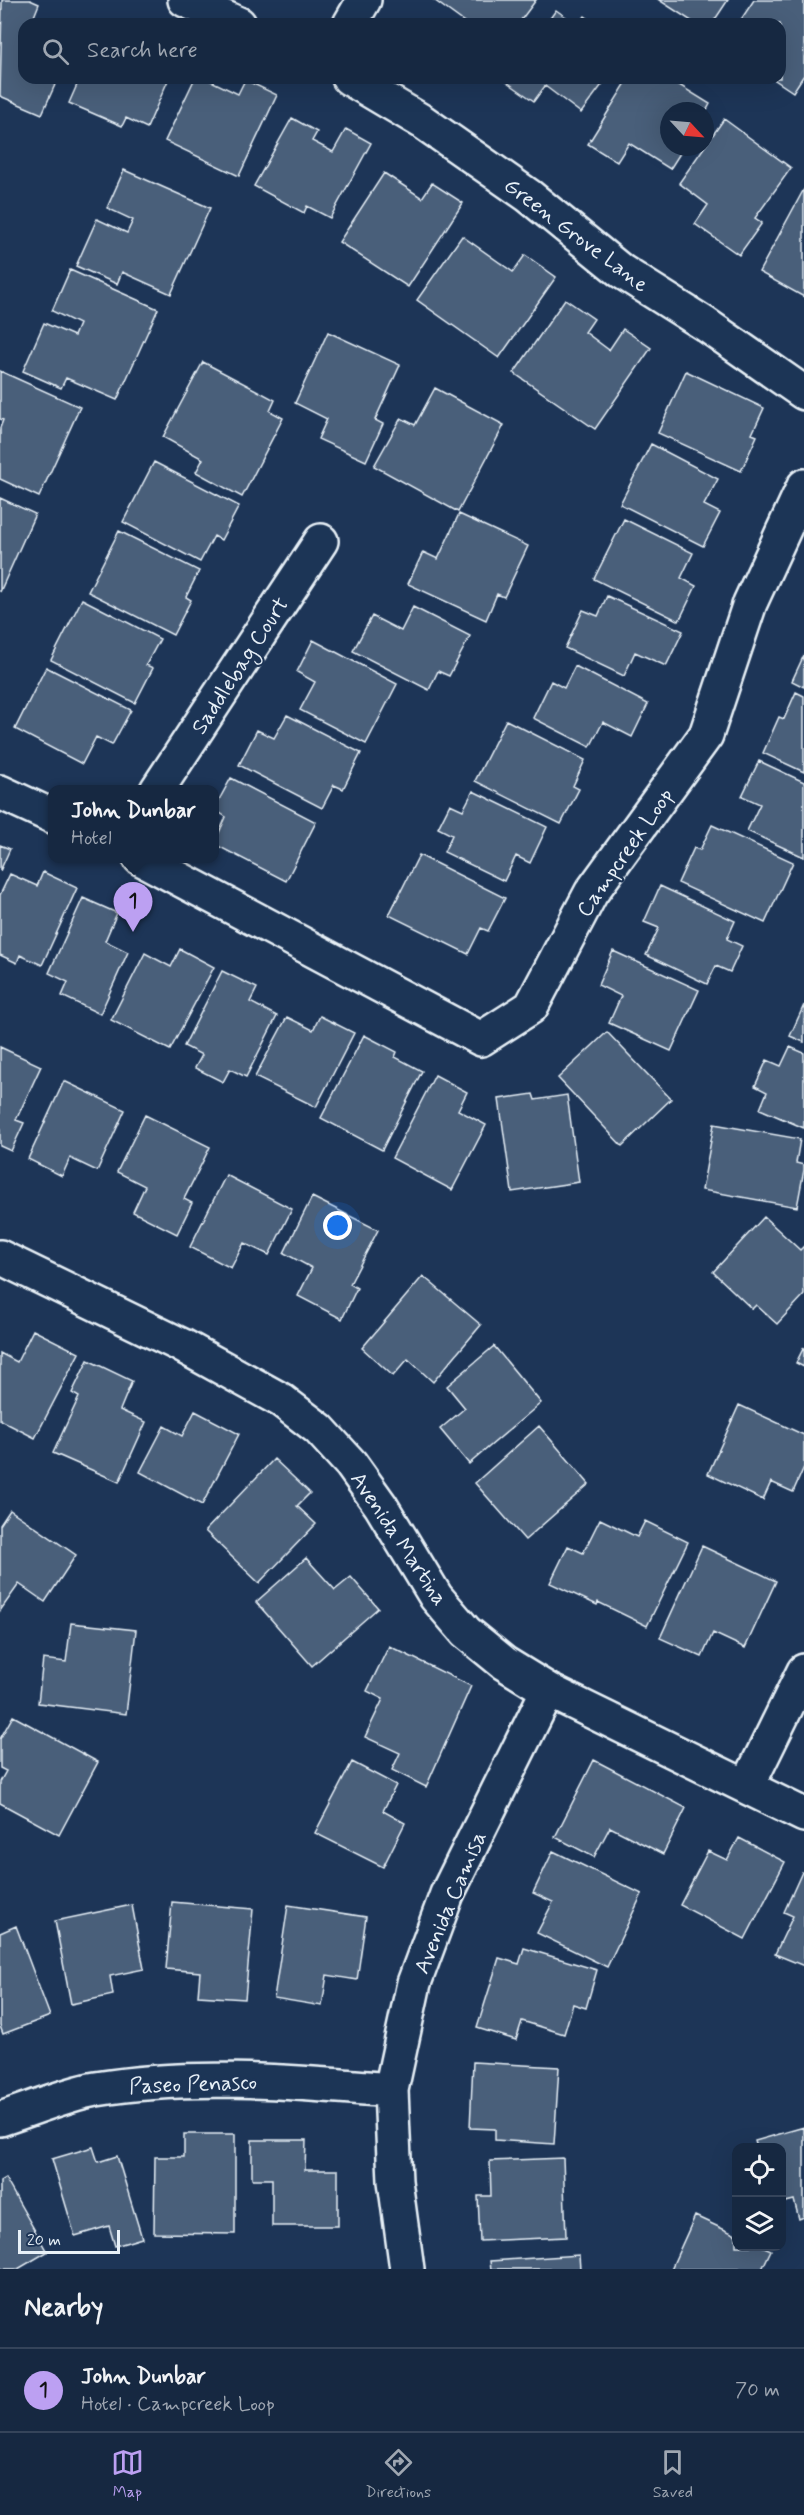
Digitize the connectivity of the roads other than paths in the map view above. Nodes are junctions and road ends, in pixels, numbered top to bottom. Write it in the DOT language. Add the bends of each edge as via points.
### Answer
graph roads {
  1 [pos="184,0"];
  2 [pos="364,0"];
  3 [pos="225,18"];
  4 [pos="354,18"];
  5 [pos="359,84"];
  6 [pos="804,393"];
  7 [pos="804,486"];
  8 [pos="321,541"];
  9 [pos="160,785"];
  10 [pos="0,792"];
  11 [pos="48,814"];
  12 [pos="149,863"];
  13 [pos="0,1257"];
  14 [pos="804,1671"];
  15 [pos="548,1690"];
  16 [pos="747,1787"];
  17 [pos="804,1815"];
  18 [pos="391,2090"];
  19 [pos="0,2120"];
  20 [pos="407,2269"];
  1 -- 3 [label="street"];
  2 -- 4 [label="street"];
  5 -- 6 [label="street, Green Grove Lane" via="423,122 529,196 621,272"];
  7 -- 12 [label="street, Campcreek Loop" via="750,603 706,735 591,892 531,1007 481,1039"];
  8 -- 9 [label="street, Saddlebag Court"];
  10 -- 11 [label="street"];
  13 -- 15 [label="street, Avenida Martina" via="181,1345 281,1400 319,1429 351,1464 436,1597 466,1632 504,1664"];
  14 -- 16 [label="street"];
  15 -- 16 [label="street, Avenida Martina"];
  15 -- 18 [label="street, Avenida Camisa" via="447,1894 414,1983"];
  16 -- 17 [label="street, Avenida Martina"];
  18 -- 19 [label="street, Paseo Penasco" via="268,2080 172,2080 93,2089"];
  18 -- 20 [label="street, Avenida Camisa" via="395,2181"];
}
